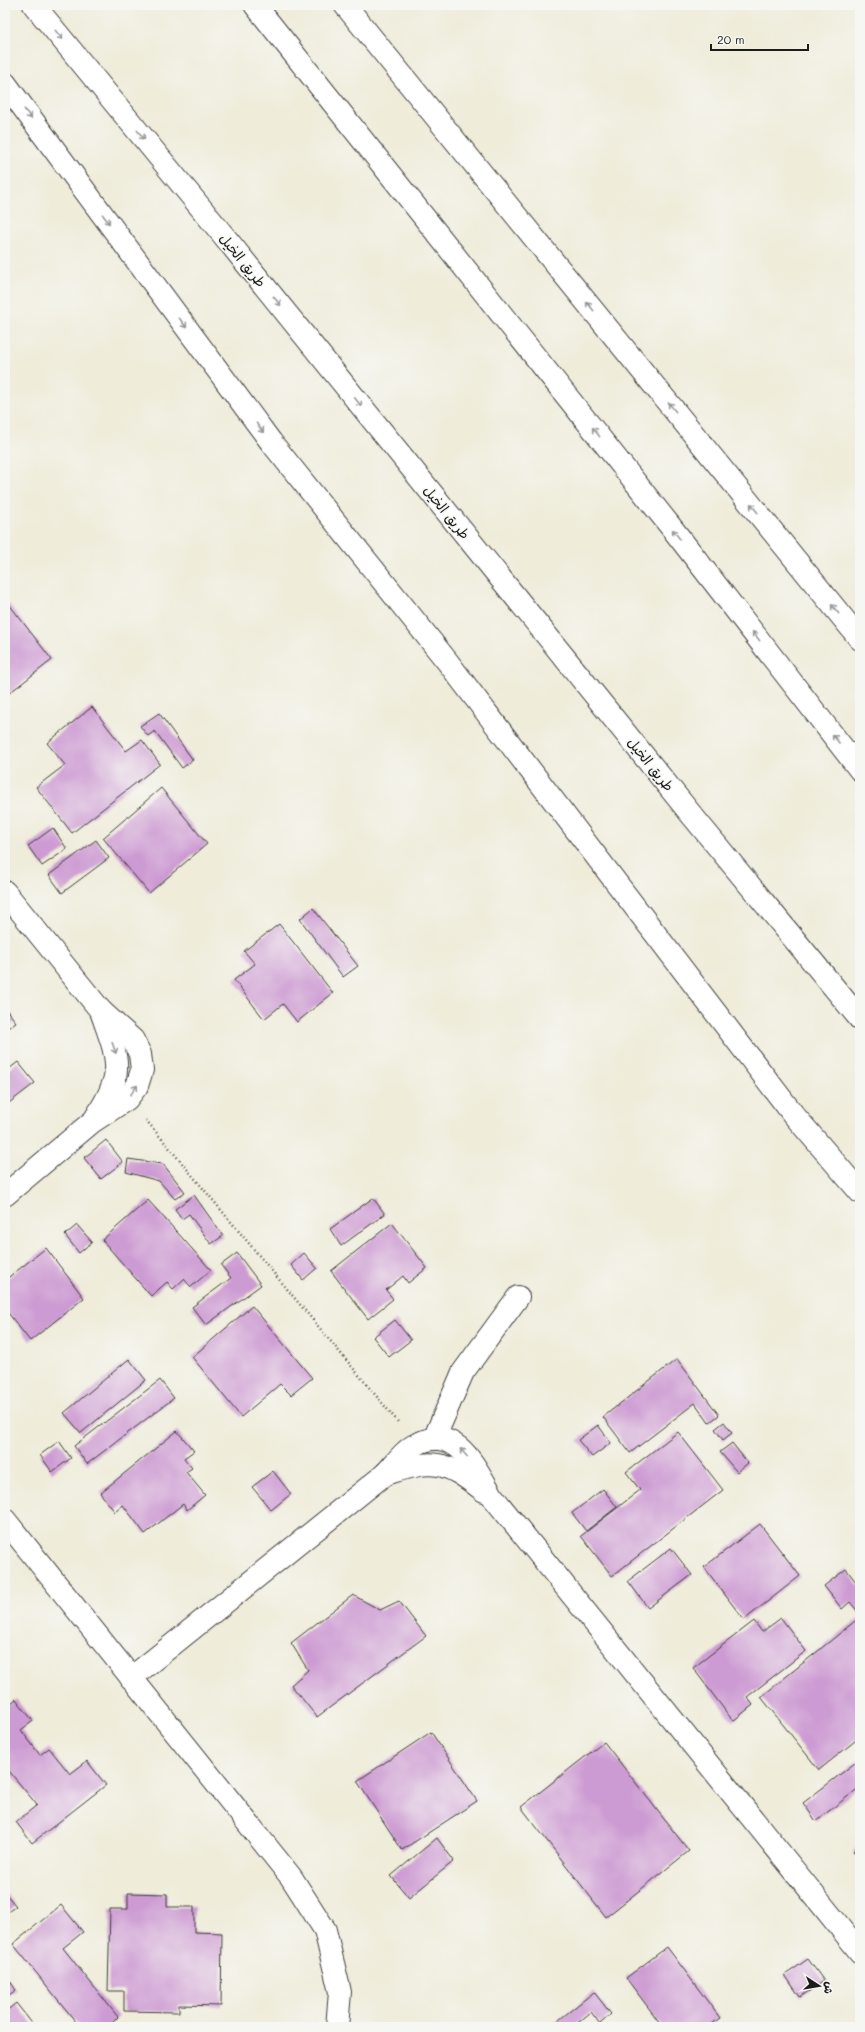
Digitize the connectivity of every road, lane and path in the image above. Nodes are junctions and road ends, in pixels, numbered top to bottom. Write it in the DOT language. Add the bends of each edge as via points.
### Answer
graph roads {
  1 [pos="34,5"];
  2 [pos="255,5"];
  3 [pos="345,5"];
  4 [pos="5,83"];
  5 [pos="860,639"];
  6 [pos="860,770"];
  7 [pos="5,892"];
  8 [pos="101,1011"];
  9 [pos="860,1019"];
  10 [pos="127,1098"];
  11 [pos="92,1122"];
  12 [pos="860,1192"];
  13 [pos="5,1195"];
  14 [pos="518,1297"];
  15 [pos="425,1441"];
  16 [pos="386,1474"];
  17 [pos="493,1497"];
  18 [pos="5,1520"];
  19 [pos="131,1678"];
  20 [pos="860,1952"];
  21 [pos="337,2027"];
  1 -- 9 [label="main road, طريق الخيل, one-way"];
  6 -- 2 [label="main road, one-way" via="670,526"];
  5 -- 3 [label="main road, one-way"];
  4 -- 12 [label="main road, one-way" via="271,442 447,661 794,1114"];
  7 -- 8 [label="main road"];
  10 -- 8 [label="main road, one-way" via="137,1086 142,1070 140,1054 133,1040"];
  8 -- 11 [label="main road, one-way" via="116,1056 116,1071 111,1092"];
  10 -- 11 [label="main road"];
  10 -- 15 [label="path"];
  11 -- 13 [label="main road"];
  14 -- 15 [label="main road" via="463,1372"];
  15 -- 16 [label="main road"];
  17 -- 15 [label="main road, one-way" via="465,1451 451,1442"];
  16 -- 17 [label="main road" via="425,1464 441,1465 457,1470"];
  16 -- 19 [label="main road"];
  17 -- 20 [label="main road"];
  18 -- 19 [label="main road"];
  19 -- 21 [label="main road" via="291,1877 325,1930 340,1992"];
}
